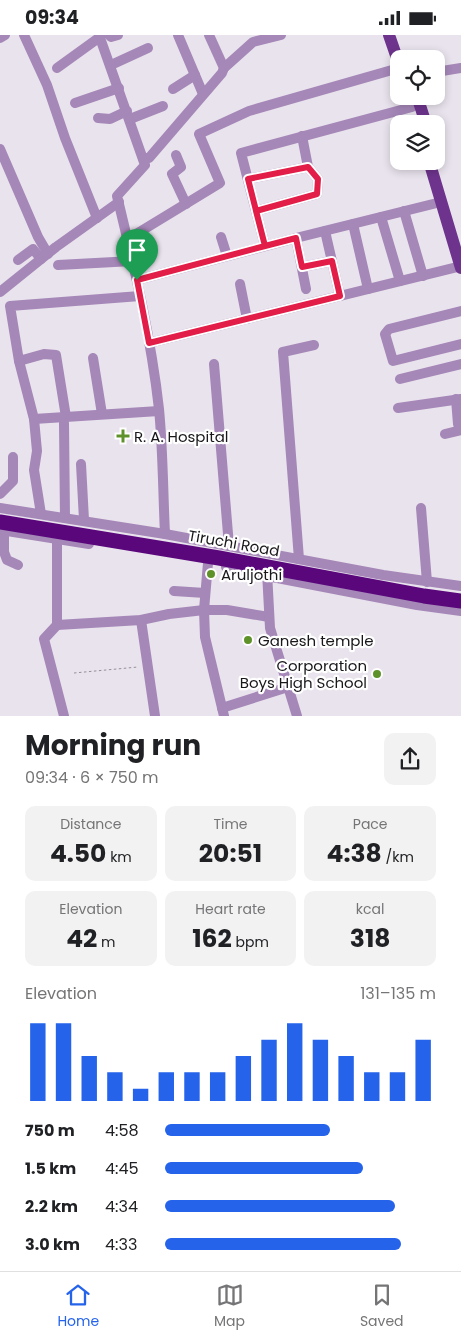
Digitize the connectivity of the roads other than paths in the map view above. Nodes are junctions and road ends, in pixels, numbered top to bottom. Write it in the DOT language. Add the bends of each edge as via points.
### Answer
graph roads {
  1 [pos="4,35"];
  2 [pos="24,35"];
  3 [pos="118,35"];
  4 [pos="178,35"];
  5 [pos="209,35"];
  6 [pos="281,35"];
  7 [pos="389,35"];
  8 [pos="398,35"];
  9 [pos="103,36"];
  10 [pos="0,38"];
  11 [pos="148,48"];
  12 [pos="394,50"];
  13 [pos="403,50"];
  14 [pos="111,65"];
  15 [pos="57,68"];
  16 [pos="224,68"];
  17 [pos="461,68"];
  18 [pos="390,71"];
  19 [pos="445,71"];
  20 [pos="195,75"];
  21 [pos="119,88"];
  22 [pos="173,89"];
  23 [pos="203,94"];
  24 [pos="75,103"];
  25 [pos="398,105"];
  26 [pos="163,107"];
  27 [pos="128,115"];
  28 [pos="98,118"];
  29 [pos="302,136"];
  30 [pos="0,149"];
  31 [pos="176,155"];
  32 [pos="143,158"];
  33 [pos="308,167"];
  34 [pos="432,170"];
  35 [pos="440,170"];
  36 [pos="248,179"];
  37 [pos="119,202"];
  38 [pos="441,202"];
  39 [pos="186,204"];
  40 [pos="256,211"];
  41 [pos="404,211"];
  42 [pos="381,217"];
  43 [pos="97,218"];
  44 [pos="353,224"];
  45 [pos="325,231"];
  46 [pos="222,237"];
  47 [pos="296,238"];
  48 [pos="128,239"];
  49 [pos="461,239"];
  50 [pos="265,246"];
  51 [pos="227,256"];
  52 [pos="44,257"];
  53 [pos="18,260"];
  54 [pos="133,261"];
  55 [pos="332,261"];
  56 [pos="460,264"];
  57 [pos="58,265"];
  58 [pos="302,267"];
  59 [pos="423,276"];
  60 [pos="137,280"];
  61 [pos="400,281"];
  62 [pos="240,284"];
  63 [pos="306,289"];
  64 [pos="368,289"];
  65 [pos="0,292"];
  66 [pos="140,296"];
  67 [pos="340,296"];
  68 [pos="461,311"];
  69 [pos="247,319"];
  70 [pos="149,343"];
  71 [pos="461,344"];
  72 [pos="314,345"];
  73 [pos="93,359"];
  74 [pos="19,361"];
  75 [pos="214,364"];
  76 [pos="461,365"];
  77 [pos="400,379"];
  78 [pos="458,399"];
  79 [pos="398,408"];
  80 [pos="159,411"];
  81 [pos="102,414"];
  82 [pos="34,419"];
  83 [pos="65,420"];
  84 [pos="460,427"];
  85 [pos="445,434"];
  86 [pos="13,457"];
  87 [pos="81,465"];
  88 [pos="0,494"];
  89 [pos="0,508"];
  90 [pos="422,508"];
  91 [pos="0,513"];
  92 [pos="41,514"];
  93 [pos="65,518"];
  94 [pos="84,521"];
  95 [pos="1,527"];
  96 [pos="165,535"];
  97 [pos="57,539"];
  98 [pos="229,546"];
  99 [pos="265,553"];
  100 [pos="299,559"];
  101 [pos="208,563"];
  102 [pos="18,565"];
  103 [pos="267,577"];
  104 [pos="427,582"];
  105 [pos="461,586"];
  106 [pos="174,591"];
  107 [pos="461,592"];
  108 [pos="205,593"];
  109 [pos="461,601"];
  110 [pos="204,610"];
  111 [pos="461,611"];
  112 [pos="269,617"];
  113 [pos="141,620"];
  114 [pos="57,625"];
  115 [pos="288,687"];
  116 [pos="223,712"];
  117 [pos="64,716"];
  118 [pos="155,716"];
  119 [pos="297,716"];
  1 -- 10 [label="street"];
  2 -- 43 [label="street" via="47,85"];
  3 -- 9 [label="street"];
  4 -- 20 [label="street"];
  5 -- 16 [label="street"];
  6 -- 16 [label="street" via="253,42"];
  7 -- 12 [label="main road"];
  8 -- 13 [label="main road"];
  9 -- 14 [label="street"];
  9 -- 15 [label="street"];
  11 -- 14 [label="street"];
  14 -- 21 [label="street"];
  16 -- 23 [label="street"];
  17 -- 19 [label="street"];
  18 -- 39 [label="street" via="250,111 199,133 220,183"];
  20 -- 22 [label="street"];
  20 -- 23 [label="street"];
  21 -- 24 [label="street"];
  21 -- 27 [label="street"];
  23 -- 32 [label="street" via="149,158"];
  25 -- 29 [label="street"];
  26 -- 27 [label="street"];
  27 -- 28 [label="street"];
  27 -- 32 [label="street"];
  29 -- 33 [label="street"];
  29 -- 36 [label="street" via="241,153"];
  30 -- 52 [label="street"];
  31 -- 39 [label="street" via="181,167 172,173"];
  32 -- 37 [label="street" via="145,165 117,196"];
  33 -- 36 [label="street"];
  33 -- 40 [label="street" via="318,179 317,194"];
  34 -- 38 [label="main road"];
  35 -- 49 [label="main road"];
  36 -- 40 [label="street"];
  37 -- 43 [label="street"];
  37 -- 48 [label="street"];
  38 -- 41 [label="street"];
  38 -- 56 [label="main road"];
  39 -- 48 [label="street"];
  40 -- 50 [label="street"];
  41 -- 42 [label="street"];
  41 -- 59 [label="street"];
  42 -- 44 [label="street"];
  42 -- 61 [label="street"];
  43 -- 52 [label="street"];
  44 -- 45 [label="street"];
  44 -- 64 [label="street"];
  45 -- 47 [label="street"];
  45 -- 55 [label="street"];
  46 -- 51 [label="street"];
  47 -- 50 [label="street"];
  47 -- 58 [label="street"];
  48 -- 54 [label="street"];
  50 -- 51 [label="street"];
  51 -- 60 [label="street"];
  52 -- 53 [label="street" via="33,249"];
  52 -- 65 [label="street"];
  54 -- 57 [label="street"];
  54 -- 60 [label="street"];
  55 -- 58 [label="street"];
  55 -- 67 [label="street"];
  56 -- 59 [label="street"];
  58 -- 63 [label="street"];
  59 -- 61 [label="street"];
  60 -- 66 [label="street"];
  61 -- 64 [label="street"];
  62 -- 69 [label="street"];
  64 -- 67 [label="street"];
  66 -- 70 [label="street"];
  66 -- 74 [label="street" via="10,306"];
  67 -- 69 [label="street"];
  68 -- 71 [label="street" via="389,329 385,334 393,361"];
  69 -- 70 [label="street"];
  70 -- 80 [label="street"];
  72 -- 100 [label="street" via="283,352"];
  73 -- 81 [label="street"];
  74 -- 82 [label="street"];
  74 -- 83 [label="street" via="44,354 56,355"];
  75 -- 98 [label="street"];
  76 -- 77 [label="street"];
  78 -- 79 [label="street"];
  78 -- 84 [label="street"];
  80 -- 81 [label="street"];
  80 -- 96 [label="street"];
  81 -- 83 [label="street"];
  82 -- 83 [label="street"];
  82 -- 92 [label="street" via="37,451 34,470"];
  83 -- 93 [label="street"];
  84 -- 85 [label="street"];
  86 -- 88 [label="street" via="13,481"];
  87 -- 94 [label="street"];
  89 -- 92 [label="street"];
  90 -- 104 [label="street"];
  91 -- 107 [label="highway, Tiruchi Road"];
  92 -- 93 [label="street"];
  93 -- 94 [label="street"];
  94 -- 96 [label="street"];
  95 -- 97 [label="street"];
  95 -- 102 [label="street" via="7,560"];
  95 -- 109 [label="highway, Tiruchi Road, bridge" via="219,558"];
  96 -- 98 [label="street"];
  97 -- 101 [label="street"];
  97 -- 114 [label="street"];
  98 -- 99 [label="street"];
  99 -- 100 [label="street"];
  99 -- 103 [label="street"];
  100 -- 104 [label="street"];
  101 -- 103 [label="street"];
  101 -- 108 [label="street"];
  103 -- 111 [label="street"];
  103 -- 112 [label="street"];
  104 -- 105 [label="street"];
  106 -- 108 [label="street"];
  108 -- 110 [label="street"];
  110 -- 112 [label="street"];
  110 -- 113 [label="street"];
  110 -- 116 [label="street" via="205,637"];
  112 -- 115 [label="street"];
  113 -- 114 [label="street"];
  113 -- 118 [label="street"];
  114 -- 117 [label="street" via="44,639"];
  115 -- 116 [label="street"];
  115 -- 119 [label="street"];
}
